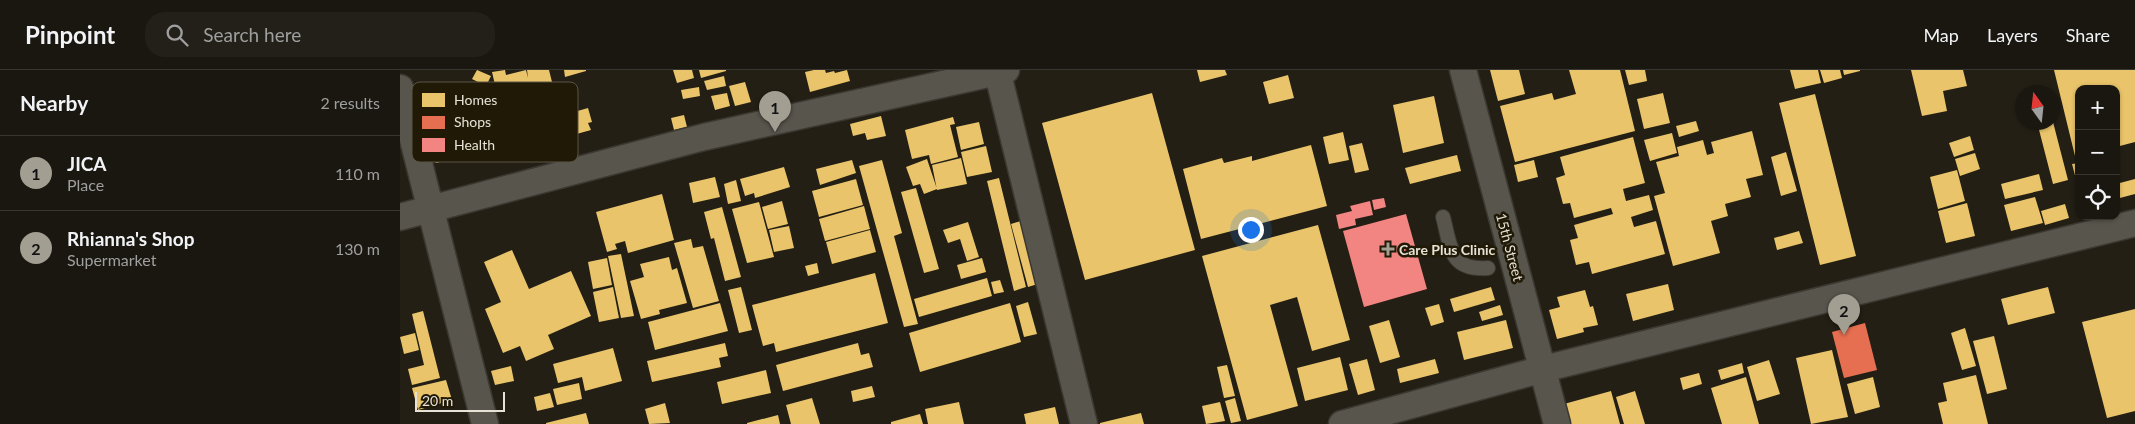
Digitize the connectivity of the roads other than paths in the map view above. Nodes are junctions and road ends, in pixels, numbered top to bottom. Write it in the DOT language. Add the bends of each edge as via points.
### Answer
graph roads {
  1 [pos="1463,70"];
  2 [pos="1000,71"];
  3 [pos="400,88"];
  4 [pos="412,135"];
  5 [pos="419,162"];
  6 [pos="431,210"];
  7 [pos="400,217"];
  8 [pos="1443,217"];
  9 [pos="2135,223"];
  10 [pos="1488,268"];
  11 [pos="1543,369"];
  12 [pos="484,424"];
  13 [pos="1084,424"];
  14 [pos="1342,424"];
  15 [pos="1556,424"];
  1 -- 11 [label="street, 15th Street"];
  2 -- 6 [label="street" via="704,136"];
  2 -- 13 [label="street"];
  3 -- 4 [label="street"];
  5 -- 6 [label="street"];
  6 -- 7 [label="street"];
  6 -- 12 [label="street"];
  8 -- 10 [label="lane" via="1453,254 1461,265"];
  9 -- 11 [label="street"];
  11 -- 14 [label="street"];
  11 -- 15 [label="street, 15th Street"];
}
